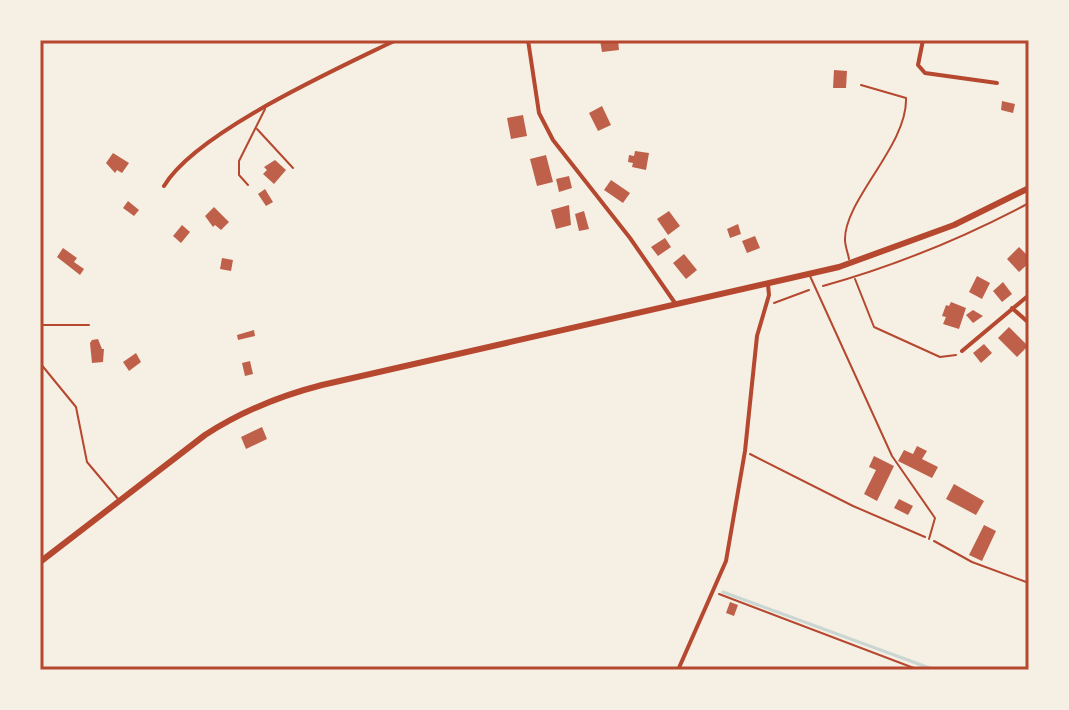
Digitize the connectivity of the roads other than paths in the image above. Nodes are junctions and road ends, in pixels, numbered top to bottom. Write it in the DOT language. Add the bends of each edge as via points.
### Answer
graph roads {
  1 [pos="396,40"];
  2 [pos="528,40"];
  3 [pos="923,40"];
  4 [pos="997,83"];
  5 [pos="861,85"];
  6 [pos="265,108"];
  7 [pos="257,128"];
  8 [pos="293,168"];
  9 [pos="248,185"];
  10 [pos="164,186"];
  11 [pos="1029,188"];
  12 [pos="851,264"];
  13 [pos="810,275"];
  14 [pos="768,285"];
  15 [pos="1029,295"];
  16 [pos="676,305"];
  17 [pos="1012,308"];
  18 [pos="1029,323"];
  19 [pos="962,351"];
  20 [pos="40,363"];
  21 [pos="119,501"];
  22 [pos="929,539"];
  23 [pos="40,562"];
  24 [pos="678,670"];
  1 -- 6 [label="street"];
  2 -- 16 [label="street" via="539,113 553,140"];
  3 -- 4 [label="street" via="918,65 925,73"];
  5 -- 12 [label="lane" via="906,98 906,110 851,216 845,239"];
  6 -- 7 [label="lane"];
  6 -- 10 [label="street" via="200,149 173,171"];
  7 -- 8 [label="lane"];
  7 -- 9 [label="lane" via="239,161 239,175"];
  11 -- 12 [label="main road" via="954,225"];
  12 -- 13 [label="main road"];
  13 -- 14 [label="main road"];
  13 -- 22 [label="lane" via="892,456 935,518"];
  14 -- 16 [label="main road"];
  14 -- 24 [label="street" via="726,561"];
  15 -- 17 [label="street"];
  16 -- 21 [label="main road" via="271,400 205,435"];
  17 -- 18 [label="street"];
  17 -- 19 [label="street"];
  20 -- 21 [label="lane" via="76,407 87,462"];
  21 -- 23 [label="main road"];
}
